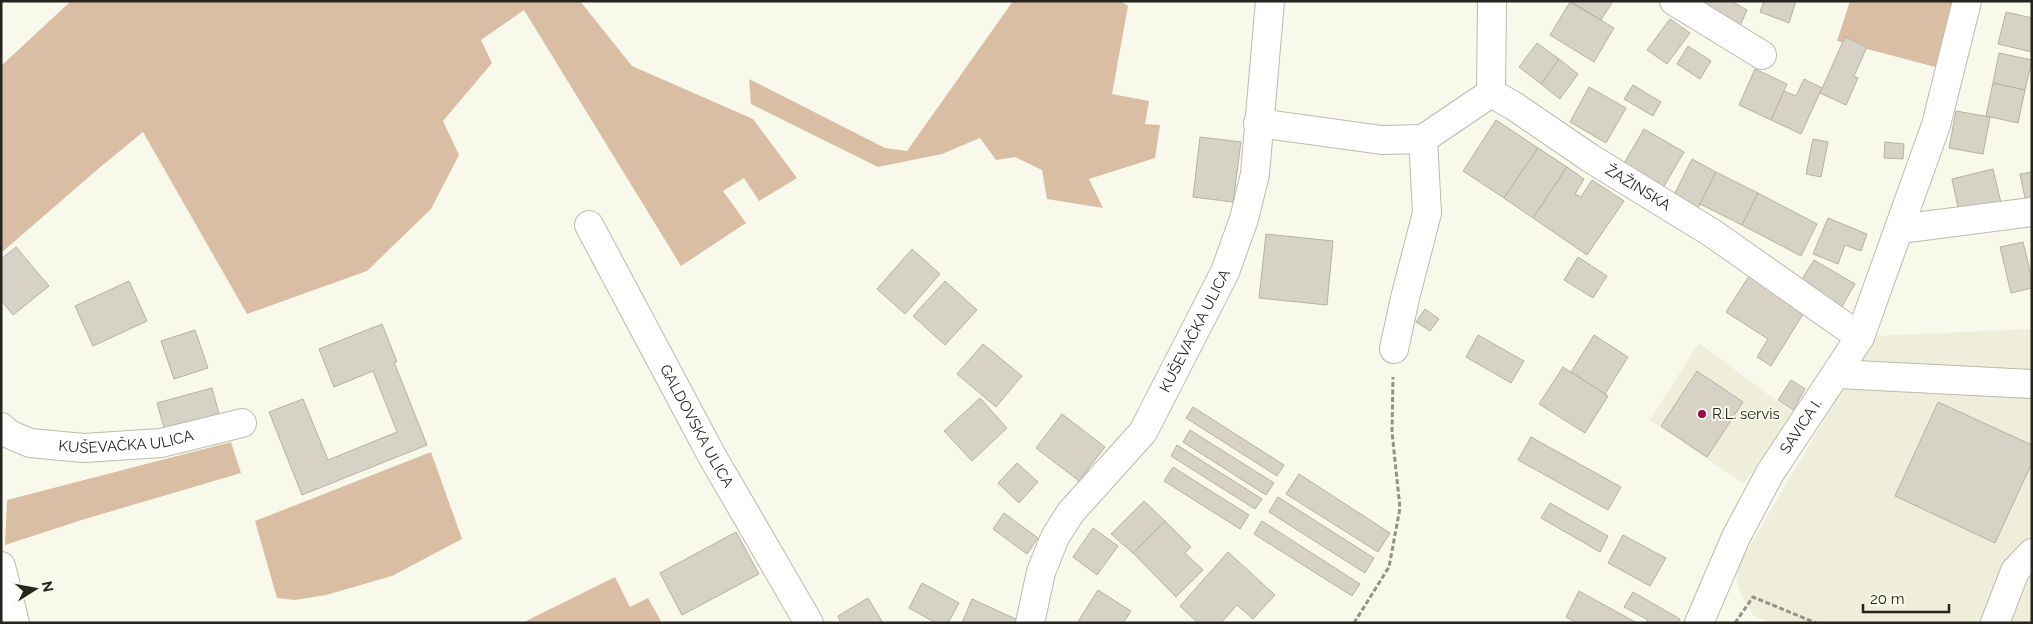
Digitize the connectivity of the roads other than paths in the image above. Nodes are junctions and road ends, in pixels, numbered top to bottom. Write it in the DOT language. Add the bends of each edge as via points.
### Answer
graph roads {
  1 [pos="1270,1"];
  2 [pos="1492,1"];
  3 [pos="1674,1"];
  4 [pos="1967,1"];
  5 [pos="1762,55"];
  6 [pos="1491,93"];
  7 [pos="1258,123"];
  8 [pos="1423,139"];
  9 [pos="2032,212"];
  10 [pos="589,225"];
  11 [pos="1900,229"];
  12 [pos="1860,337"];
  13 [pos="1394,348"];
  14 [pos="1837,374"];
  15 [pos="2032,384"];
  16 [pos="242,423"];
  17 [pos="4,439"];
  18 [pos="2032,553"];
  19 [pos="1,566"];
  20 [pos="1708,620"];
  21 [pos="16,623"];
  22 [pos="809,623"];
  23 [pos="1030,623"];
  24 [pos="1996,623"];
  1 -- 7 [label="street, KUŠEVAČKA ULICA"];
  2 -- 6 [label="street"];
  3 -- 5 [label="street"];
  4 -- 11 [label="street, SAVICA I." via="1936,125"];
  6 -- 8 [label="street"];
  6 -- 12 [label="street, ŽAŽINSKA" via="1712,233"];
  7 -- 8 [label="street" via="1382,140"];
  7 -- 23 [label="street, KUŠEVAČKA ULICA" via="1255,174 1244,219 1225,272 1143,432 1071,512 1055,537 1041,572"];
  8 -- 13 [label="street" via="1427,213"];
  9 -- 11 [label="street"];
  10 -- 22 [label="street, GALDOVSKA ULICA" via="712,456"];
  11 -- 12 [label="street, SAVICA I."];
  12 -- 14 [label="street, SAVICA I."];
  14 -- 15 [label="street"];
  14 -- 20 [label="street, SAVICA I." via="1770,473 1736,537"];
  16 -- 17 [label="street, KUŠEVAČKA ULICA" via="161,444 84,448"];
  18 -- 24 [label="street" via="2015,571"];
  19 -- 21 [label="street"];
}
